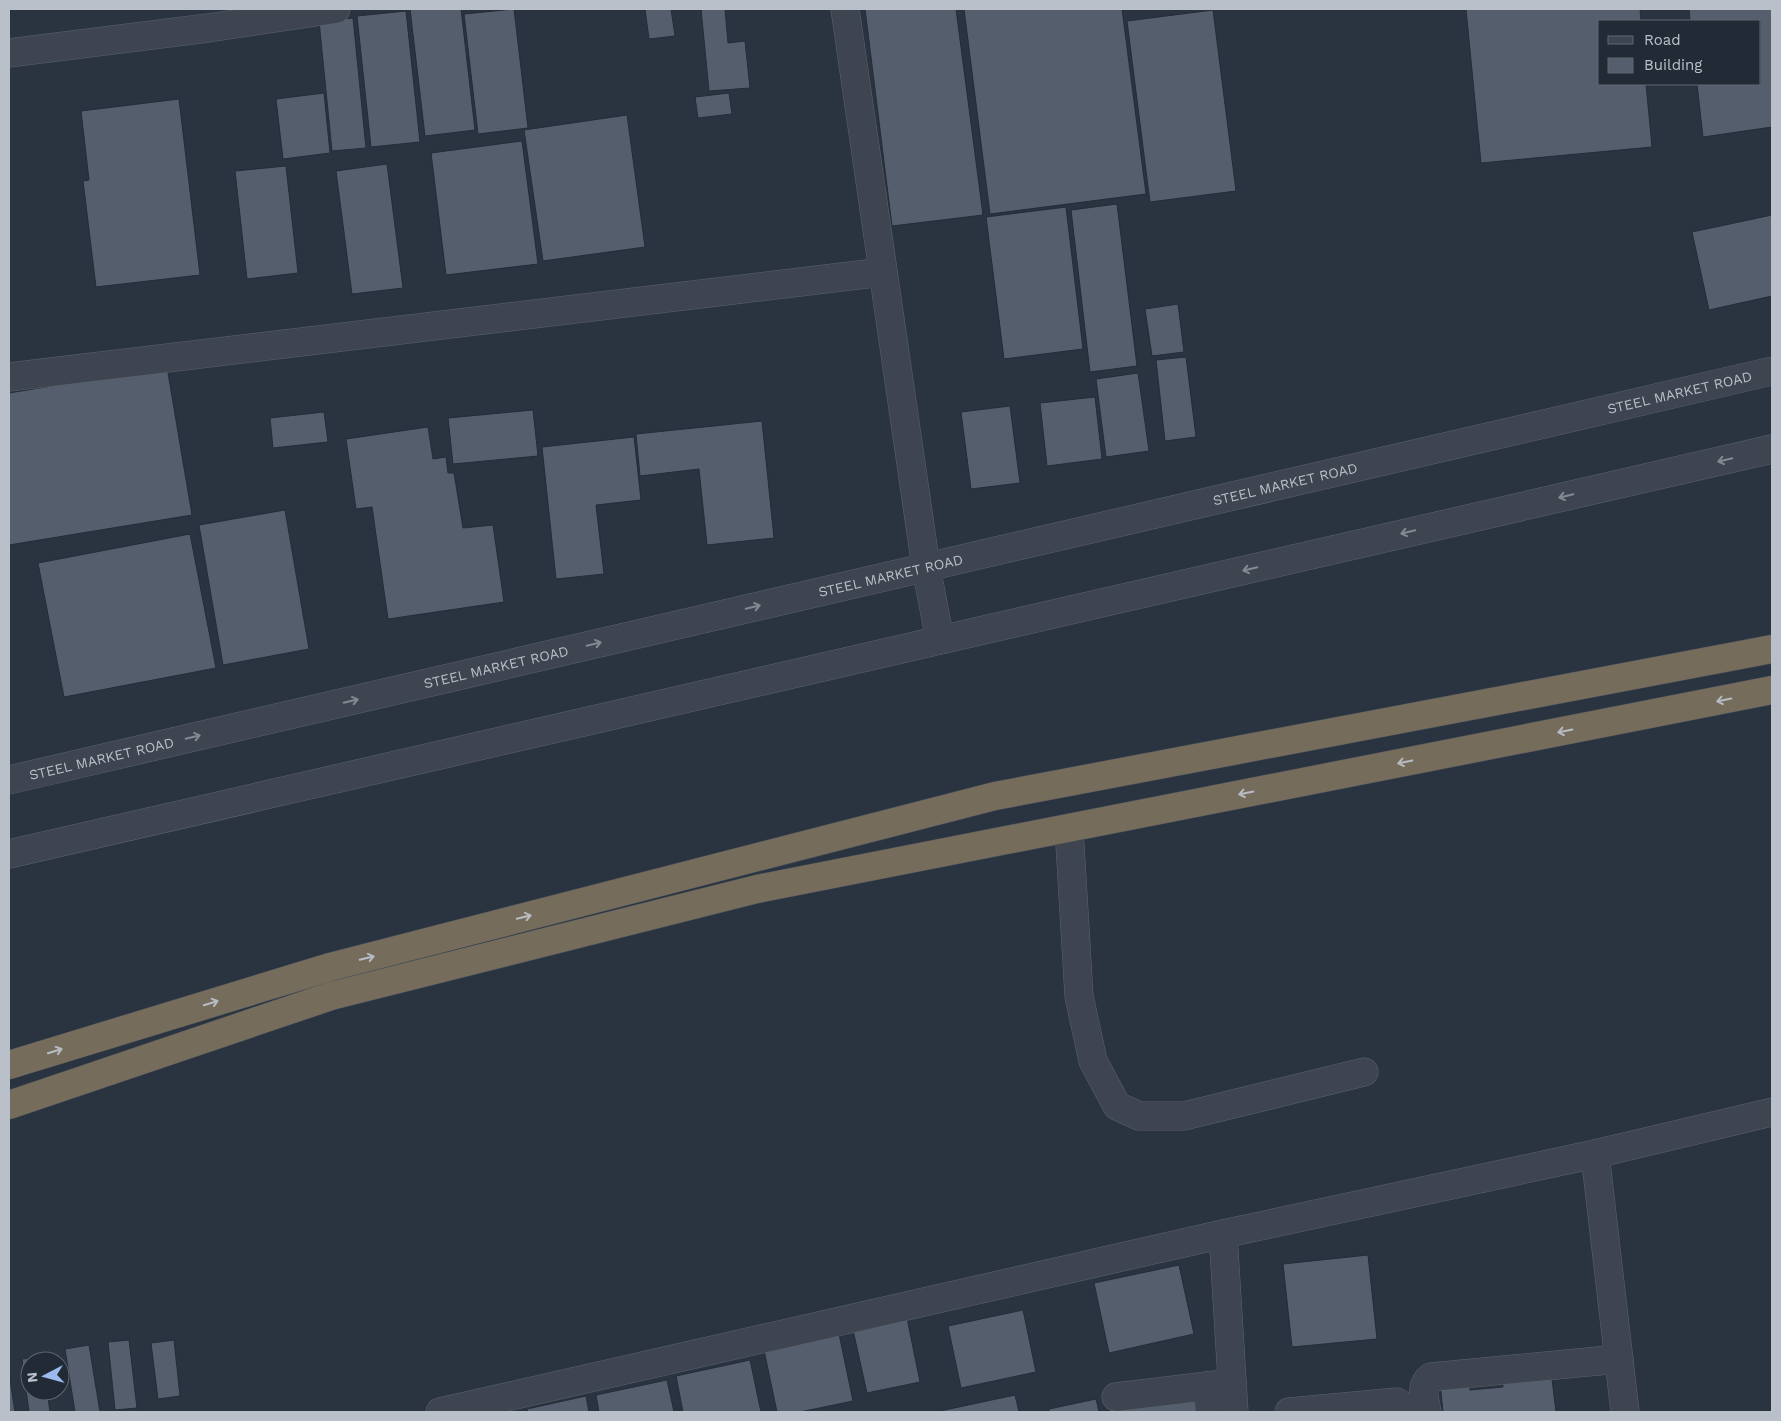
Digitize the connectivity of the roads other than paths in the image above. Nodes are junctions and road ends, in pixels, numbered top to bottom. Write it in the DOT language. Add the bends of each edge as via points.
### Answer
graph roads {
  1 [pos="336,9"];
  2 [pos="845,9"];
  3 [pos="9,53"];
  4 [pos="883,272"];
  5 [pos="1772,371"];
  6 [pos="9,377"];
  7 [pos="1772,449"];
  8 [pos="926,567"];
  9 [pos="940,640"];
  10 [pos="1772,649"];
  11 [pos="1772,690"];
  12 [pos="9,780"];
  13 [pos="1069,828"];
  14 [pos="9,854"];
  15 [pos="9,1065"];
  16 [pos="1364,1072"];
  17 [pos="9,1105"];
  18 [pos="1772,1112"];
  19 [pos="1595,1154"];
  20 [pos="1223,1234"];
  21 [pos="1619,1360"];
  22 [pos="1216,1394"];
  23 [pos="1116,1397"];
  24 [pos="440,1412"];
  25 [pos="1234,1412"];
  26 [pos="1289,1412"];
  27 [pos="1405,1412"];
  28 [pos="1427,1412"];
  29 [pos="1625,1412"];
  1 -- 3 [label="street"];
  2 -- 4 [label="street"];
  4 -- 6 [label="street"];
  4 -- 8 [label="street"];
  5 -- 8 [label="street, STEEL MARKET ROAD"];
  7 -- 9 [label="street, one-way"];
  8 -- 9 [label="street"];
  12 -- 8 [label="street, STEEL MARKET ROAD, one-way"];
  9 -- 14 [label="street"];
  15 -- 10 [label="highway, one-way" via="330,967 995,796"];
  11 -- 13 [label="highway, one-way"];
  13 -- 16 [label="street" via="1079,996 1092,1060 1117,1106 1139,1116 1184,1116"];
  13 -- 17 [label="highway" via="757,889 331,996"];
  18 -- 19 [label="street"];
  19 -- 20 [label="street"];
  19 -- 21 [label="street"];
  20 -- 22 [label="street"];
  20 -- 24 [label="street"];
  21 -- 28 [label="street" via="1430,1377 1423,1387"];
  21 -- 29 [label="street"];
  22 -- 23 [label="street"];
  22 -- 25 [label="street"];
  26 -- 27 [label="street" via="1397,1402"];
}
